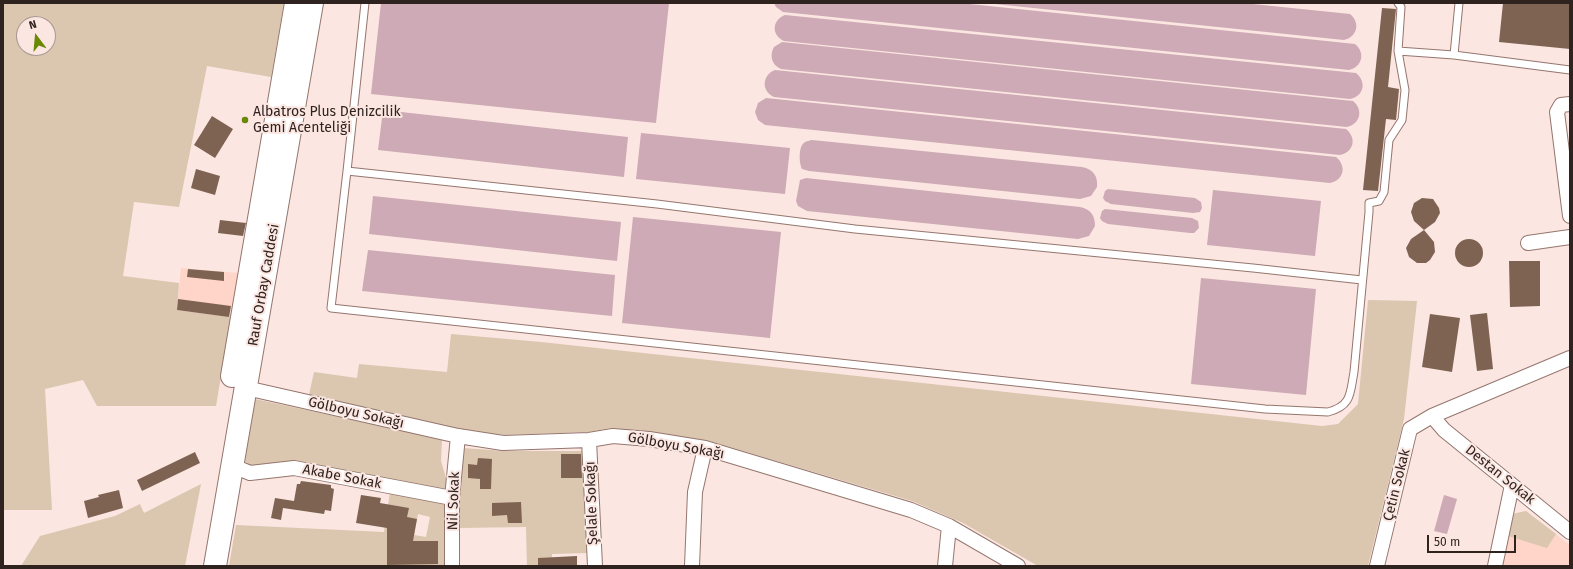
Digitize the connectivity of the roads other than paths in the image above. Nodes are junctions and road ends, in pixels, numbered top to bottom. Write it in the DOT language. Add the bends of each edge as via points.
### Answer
graph roads {
  1 [pos="296,3"];
  2 [pos="312,3"];
  3 [pos="365,3"];
  4 [pos="1398,3"];
  5 [pos="1458,3"];
  6 [pos="1398,51"];
  7 [pos="1454,55"];
  8 [pos="1570,70"];
  9 [pos="1570,104"];
  10 [pos="348,171"];
  11 [pos="1570,216"];
  12 [pos="1570,237"];
  13 [pos="1528,244"];
  14 [pos="1362,280"];
  15 [pos="1570,358"];
  16 [pos="246,388"];
  17 [pos="1432,416"];
  18 [pos="458,436"];
  19 [pos="590,440"];
  20 [pos="705,448"];
  21 [pos="233,466"];
  22 [pos="1512,485"];
  23 [pos="452,498"];
  24 [pos="949,526"];
  25 [pos="1570,532"];
  26 [pos="200,566"];
  27 [pos="215,566"];
  28 [pos="452,566"];
  29 [pos="595,566"];
  30 [pos="692,566"];
  31 [pos="945,566"];
  32 [pos="1018,566"];
  33 [pos="1377,566"];
  34 [pos="1495,566"];
  1 -- 26 [label="main road, Rauf Orbay Caddesi"];
  2 -- 16 [label="main road, Rauf Orbay Caddesi"];
  3 -- 10 [label="lane"];
  4 -- 6 [label="lane" via="1401,7"];
  5 -- 7 [label="lane"];
  6 -- 7 [label="lane"];
  6 -- 14 [label="lane" via="1406,90 1402,120 1389,140 1384,192 1379,201 1368,203"];
  7 -- 8 [label="lane"];
  9 -- 11 [label="street" via="1561,105 1557,112"];
  10 -- 14 [label="lane" via="657,204 855,229"];
  10 -- 14 [label="lane" via="331,308 1051,386 1265,409 1328,412 1338,410 1349,397 1354,372"];
  12 -- 13 [label="street"];
  15 -- 17 [label="street, Çetin Sokak"];
  16 -- 18 [label="street, Gölboyu Sokağı"];
  16 -- 21 [label="main road, Rauf Orbay Caddesi"];
  17 -- 22 [label="street, Destan Sokak" via="1444,430"];
  17 -- 33 [label="street, Çetin Sokak" via="1410,429"];
  18 -- 19 [label="street, Gölboyu Sokağı" via="503,444"];
  18 -- 23 [label="street, Nil Sokak"];
  19 -- 20 [label="street, Gölboyu Sokağı" via="614,436"];
  19 -- 29 [label="street, Şelale Sokağı"];
  20 -- 24 [label="street, Gölboyu Sokağı" via="911,510"];
  20 -- 30 [label="street" via="695,492"];
  21 -- 23 [label="street, Akabe Sokak" via="250,473 294,468"];
  21 -- 27 [label="main road, Rauf Orbay Caddesi"];
  22 -- 25 [label="street, Destan Sokak"];
  22 -- 34 [label="street"];
  23 -- 28 [label="street, Nil Sokak"];
  24 -- 31 [label="street"];
  24 -- 32 [label="street, Gölboyu Sokağı"];
}
